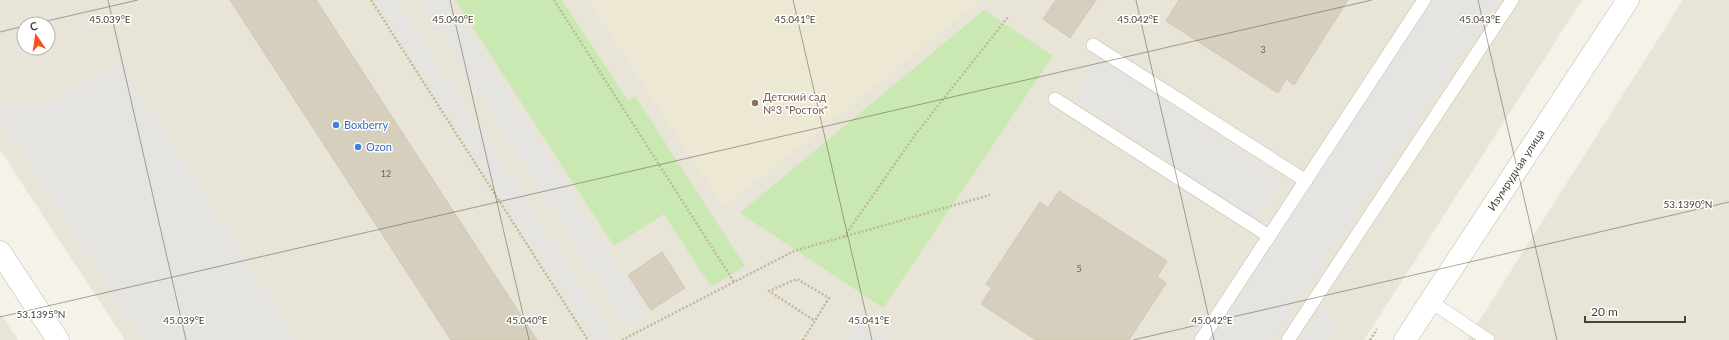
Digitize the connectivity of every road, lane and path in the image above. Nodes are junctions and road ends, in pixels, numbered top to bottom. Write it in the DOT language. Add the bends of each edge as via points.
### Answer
graph roads {
  1 [pos="371,0"];
  2 [pos="554,0"];
  3 [pos="1424,0"];
  4 [pos="1512,0"];
  5 [pos="1628,0"];
  6 [pos="1008,17"];
  7 [pos="1093,45"];
  8 [pos="1055,99"];
  9 [pos="1306,181"];
  10 [pos="990,195"];
  11 [pos="1269,236"];
  12 [pos="844,237"];
  13 [pos="0,252"];
  14 [pos="734,282"];
  15 [pos="1430,301"];
  16 [pos="815,321"];
  17 [pos="58,340"];
  18 [pos="588,340"];
  19 [pos="622,340"];
  20 [pos="803,340"];
  21 [pos="1201,340"];
  22 [pos="1288,340"];
  23 [pos="1405,340"];
  24 [pos="1488,340"];
  1 -- 18 [label="path"];
  2 -- 14 [label="path"];
  3 -- 9 [label="lane"];
  4 -- 22 [label="lane"];
  5 -- 15 [label="street, Изумрудная улица"];
  6 -- 12 [label="path" via="914,135"];
  7 -- 9 [label="lane"];
  8 -- 11 [label="lane"];
  9 -- 11 [label="lane"];
  10 -- 12 [label="path"];
  11 -- 21 [label="lane"];
  12 -- 14 [label="path" via="794,251"];
  13 -- 17 [label="street"];
  14 -- 19 [label="path"];
  15 -- 23 [label="street, Изумрудная улица"];
  15 -- 24 [label="lane"];
  16 -- 16 [label="path" via="789,304 769,291 797,278 829,298"];
  16 -- 20 [label="path"];
}
